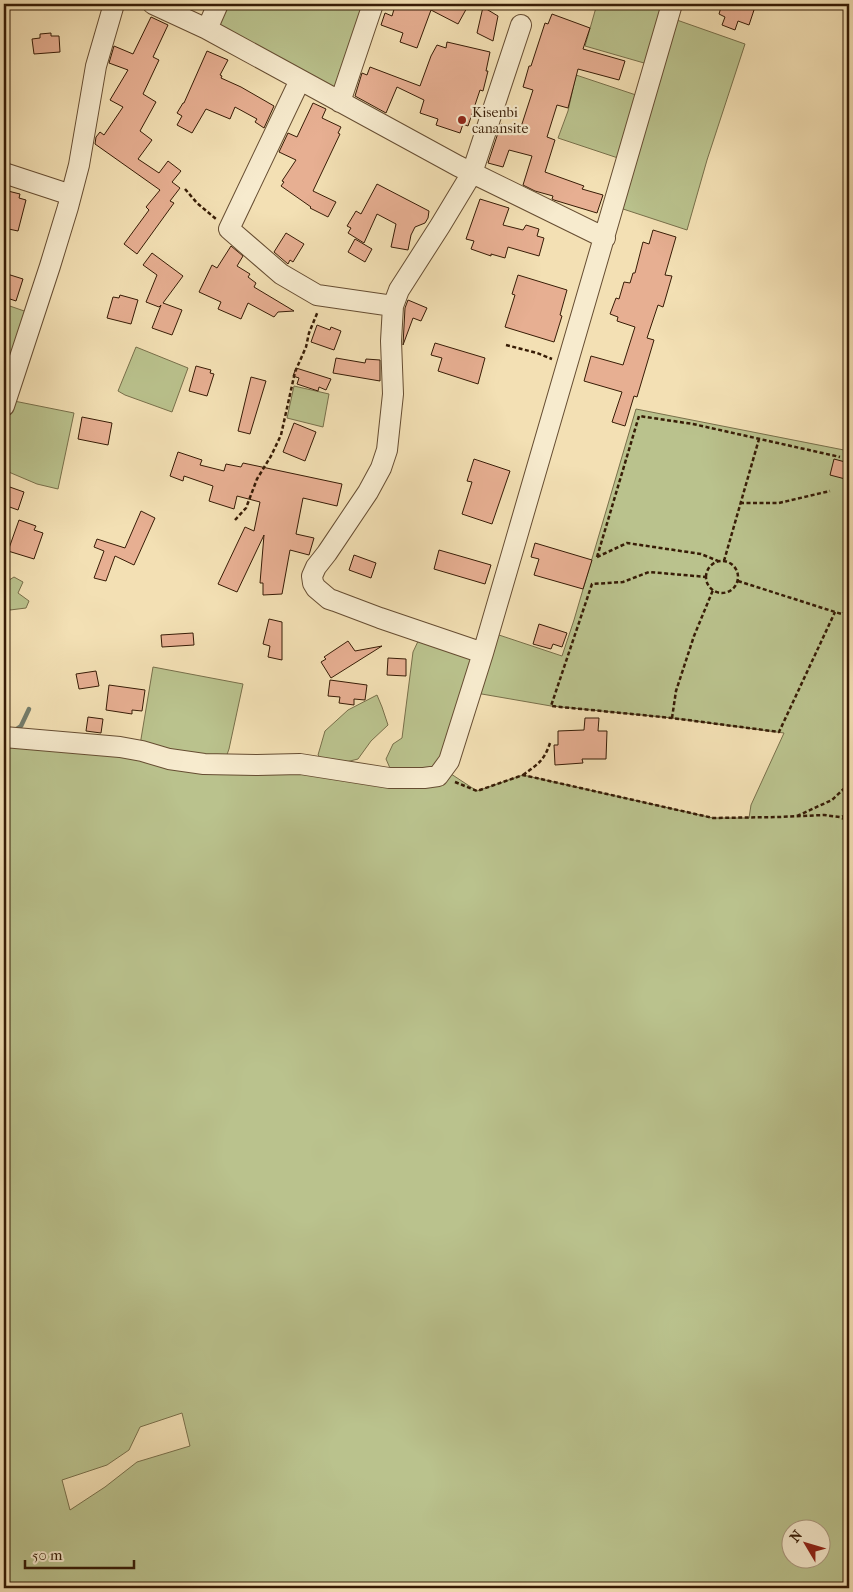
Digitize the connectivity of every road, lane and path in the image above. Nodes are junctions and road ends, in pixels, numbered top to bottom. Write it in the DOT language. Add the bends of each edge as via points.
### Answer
graph roads {
  1 [pos="114,4"];
  2 [pos="153,4"];
  3 [pos="218,4"];
  4 [pos="373,4"];
  5 [pos="672,4"];
  6 [pos="520,25"];
  7 [pos="207,29"];
  8 [pos="300,80"];
  9 [pos="340,102"];
  10 [pos="4,173"];
  11 [pos="472,173"];
  12 [pos="185,189"];
  13 [pos="71,195"];
  14 [pos="230,229"];
  15 [pos="605,238"];
  16 [pos="324,296"];
  17 [pos="393,306"];
  18 [pos="506,346"];
  19 [pos="568,365"];
  20 [pos="4,406"];
  21 [pos="759,438"];
  22 [pos="840,457"];
  23 [pos="830,491"];
  24 [pos="740,503"];
  25 [pos="235,520"];
  26 [pos="718,561"];
  27 [pos="724,561"];
  28 [pos="707,577"];
  29 [pos="738,581"];
  30 [pos="713,590"];
  31 [pos="849,609"];
  32 [pos="835,612"];
  33 [pos="483,653"];
  34 [pos="672,718"];
  35 [pos="4,738"];
  36 [pos="550,743"];
  37 [pos="523,775"];
  38 [pos="438,776"];
  39 [pos="849,784"];
  40 [pos="849,815"];
  41 [pos="796,817"];
  42 [pos="840,817"];
  43 [pos="849,821"];
  1 -- 13 [label="street" via="96,66"];
  2 -- 7 [label="street"];
  3 -- 7 [label="street"];
  4 -- 9 [label="street"];
  5 -- 15 [label="street"];
  6 -- 11 [label="street"];
  7 -- 8 [label="street"];
  8 -- 9 [label="street"];
  8 -- 14 [label="street"];
  9 -- 11 [label="street"];
  10 -- 13 [label="street"];
  11 -- 15 [label="street"];
  11 -- 17 [label="street" via="399,290"];
  12 -- 14 [label="path"];
  13 -- 20 [label="street"];
  14 -- 16 [label="street" via="281,274"];
  15 -- 19 [label="street"];
  16 -- 17 [label="street"];
  16 -- 25 [label="path" via="295,372 281,436 246,508"];
  17 -- 33 [label="street" via="393,394 387,450 368,492 316,567 313,583 320,592 335,601"];
  18 -- 19 [label="path"];
  19 -- 33 [label="street"];
  21 -- 22 [label="path"];
  21 -- 24 [label="path"];
  21 -- 26 [label="path" via="639,416 597,556 627,543 701,554"];
  23 -- 24 [label="path" via="779,503"];
  24 -- 27 [label="path"];
  26 -- 27 [label="path"];
  26 -- 28 [label="path" via="710,567"];
  27 -- 29 [label="path" via="730,562 737,570"];
  28 -- 30 [label="path"];
  28 -- 34 [label="path" via="649,572 623,582 592,584 551,706"];
  29 -- 30 [label="path" via="731,591"];
  29 -- 32 [label="path"];
  30 -- 34 [label="path" via="676,691"];
  31 -- 32 [label="path" via="842,614"];
  32 -- 34 [label="path" via="779,732"];
  33 -- 38 [label="street" via="454,750"];
  35 -- 38 [label="street" via="120,747 174,761 204,764 300,764 389,778"];
  36 -- 37 [label="path" via="545,756"];
  37 -- 38 [label="path" via="477,791"];
  37 -- 41 [label="path" via="713,818"];
  39 -- 41 [label="path" via="832,800"];
  40 -- 42 [label="path"];
  41 -- 42 [label="path"];
  42 -- 43 [label="path"];
}
